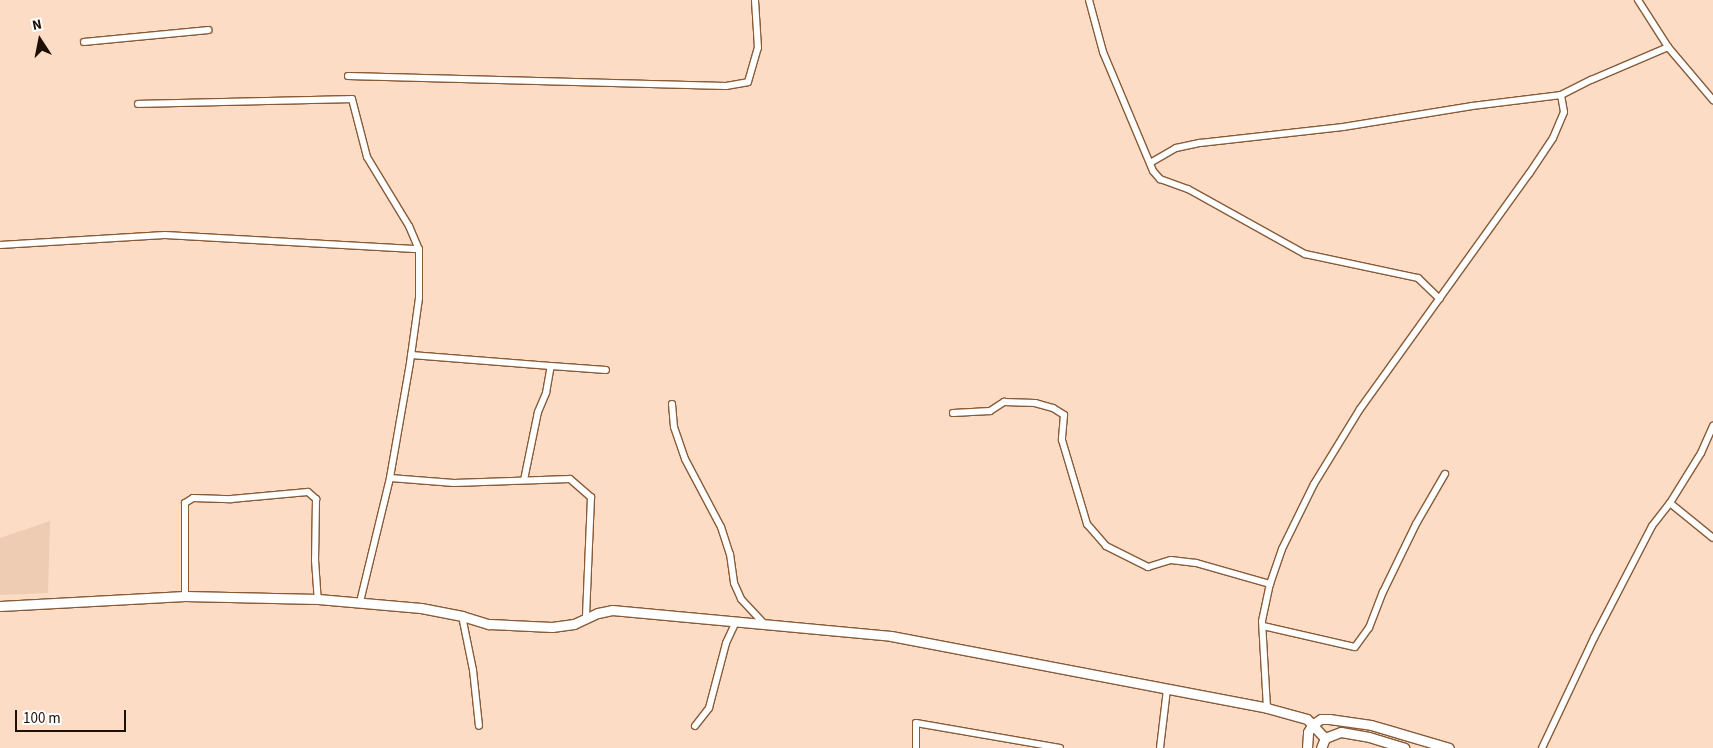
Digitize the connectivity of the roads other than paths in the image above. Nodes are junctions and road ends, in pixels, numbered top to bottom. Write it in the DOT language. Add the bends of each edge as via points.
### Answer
graph roads {
  1 [pos="755,0"];
  2 [pos="1089,0"];
  3 [pos="1638,0"];
  4 [pos="208,30"];
  5 [pos="84,42"];
  6 [pos="1668,48"];
  7 [pos="348,76"];
  8 [pos="1561,96"];
  9 [pos="1713,100"];
  10 [pos="138,104"];
  11 [pos="1150,163"];
  12 [pos="0,245"];
  13 [pos="419,249"];
  14 [pos="1440,299"];
  15 [pos="412,355"];
  16 [pos="551,366"];
  17 [pos="606,370"];
  18 [pos="672,404"];
  19 [pos="953,413"];
  20 [pos="1713,426"];
  21 [pos="1445,474"];
  22 [pos="390,478"];
  23 [pos="524,480"];
  24 [pos="1670,503"];
  25 [pos="1713,538"];
  26 [pos="1270,584"];
  27 [pos="185,596"];
  28 [pos="318,599"];
  29 [pos="360,602"];
  30 [pos="0,606"];
  31 [pos="462,616"];
  32 [pos="586,618"];
  33 [pos="736,622"];
  34 [pos="763,624"];
  35 [pos="1262,626"];
  36 [pos="1167,689"];
  37 [pos="1267,708"];
  38 [pos="1313,724"];
  39 [pos="480,726"];
  40 [pos="695,726"];
  41 [pos="1325,738"];
  42 [pos="916,748"];
  43 [pos="1060,748"];
  44 [pos="1160,748"];
  45 [pos="1307,748"];
  46 [pos="1321,748"];
  47 [pos="1404,748"];
  48 [pos="1450,748"];
  49 [pos="1542,748"];
  1 -- 7 [label="street" via="758,48 748,82 717,85"];
  2 -- 11 [label="street" via="1103,52"];
  3 -- 6 [label="street"];
  4 -- 5 [label="street"];
  6 -- 8 [label="street"];
  6 -- 9 [label="street"];
  8 -- 11 [label="street" via="1472,106 1343,127 1200,143 1176,148"];
  8 -- 14 [label="street" via="1564,112 1553,138"];
  10 -- 13 [label="street" via="352,99 367,157 409,226"];
  11 -- 14 [label="street" via="1160,180 1203,197 1305,254 1418,278"];
  12 -- 13 [label="street" via="165,235"];
  13 -- 15 [label="street" via="419,298"];
  14 -- 26 [label="street" via="1360,409 1314,484 1282,549"];
  15 -- 16 [label="street"];
  15 -- 22 [label="street"];
  16 -- 17 [label="street"];
  16 -- 23 [label="street"];
  18 -- 34 [label="street" via="674,427 686,459 721,527 730,554 734,584 741,599"];
  19 -- 26 [label="street" via="990,411 1004,402 1053,408 1064,415 1062,440 1087,524 1106,546 1148,567 1171,560 1196,563"];
  20 -- 24 [label="street" via="1701,453"];
  21 -- 35 [label="street" via="1408,541 1369,628 1355,647"];
  22 -- 23 [label="street" via="454,484"];
  22 -- 29 [label="street"];
  23 -- 32 [label="street" via="570,479 591,497"];
  24 -- 25 [label="street"];
  24 -- 49 [label="street" via="1648,535 1594,638"];
  26 -- 35 [label="street"];
  27 -- 28 [label="street"];
  27 -- 28 [label="street" via="185,503 193,498 232,499 308,492 316,499"];
  27 -- 30 [label="street"];
  28 -- 29 [label="street"];
  29 -- 31 [label="street"];
  31 -- 32 [label="street" via="489,624 538,628 574,624"];
  31 -- 39 [label="street"];
  32 -- 33 [label="street" via="612,610"];
  33 -- 34 [label="street"];
  33 -- 40 [label="street" via="726,644 709,708"];
  34 -- 36 [label="street" via="891,636"];
  35 -- 37 [label="street"];
  36 -- 37 [label="street"];
  36 -- 44 [label="street"];
  37 -- 38 [label="street" via="1307,719"];
  38 -- 41 [label="street"];
  38 -- 45 [label="street" via="1308,732"];
  38 -- 48 [label="street" via="1329,719 1371,725"];
  41 -- 46 [label="street"];
  41 -- 47 [label="street" via="1341,732"];
  42 -- 43 [label="street" via="916,723"];
}
